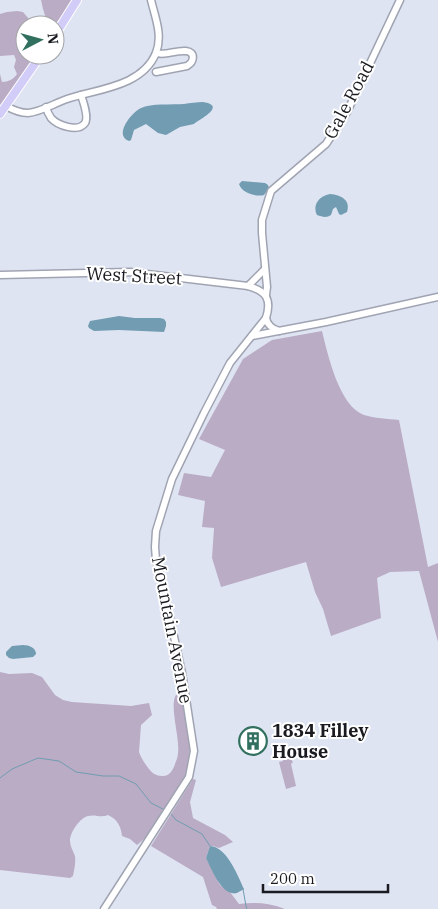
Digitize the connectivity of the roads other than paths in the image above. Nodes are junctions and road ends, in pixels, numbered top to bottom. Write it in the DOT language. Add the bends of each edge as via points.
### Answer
graph roads {
  1 [pos="77,0"];
  2 [pos="151,0"];
  3 [pos="400,0"];
  4 [pos="65,19"];
  5 [pos="156,53"];
  6 [pos="34,65"];
  7 [pos="156,72"];
  8 [pos="81,95"];
  9 [pos="6,106"];
  10 [pos="46,107"];
  11 [pos="0,114"];
  12 [pos="265,269"];
  13 [pos="0,275"];
  14 [pos="248,286"];
  15 [pos="266,295"];
  16 [pos="438,297"];
  17 [pos="266,318"];
  18 [pos="280,331"];
  19 [pos="252,336"];
  20 [pos="104,909"];
  1 -- 4 [label="main road"];
  2 -- 5 [label="street" via="159,34"];
  3 -- 12 [label="street, Gale Road" via="347,112 326,144 271,192 262,220"];
  5 -- 7 [label="street" via="188,51 193,58 187,66"];
  5 -- 8 [label="street" via="143,70 128,81"];
  6 -- 9 [label="main road"];
  8 -- 10 [label="street"];
  8 -- 10 [label="street" via="86,119 80,126 70,127 56,122"];
  9 -- 10 [label="street" via="22,113"];
  9 -- 11 [label="main road"];
  12 -- 14 [label="street"];
  12 -- 15 [label="street, Gale Road"];
  13 -- 14 [label="street, West Street" via="130,272"];
  14 -- 15 [label="street, West Street"];
  15 -- 17 [label="street"];
  16 -- 18 [label="street"];
  17 -- 18 [label="street" via="272,328"];
  17 -- 19 [label="street, Mountain Avenue"];
  18 -- 19 [label="street"];
  19 -- 20 [label="street, Mountain Avenue" via="230,363 196,430 172,479 156,531 156,560 182,673 194,751 189,777"];
}
